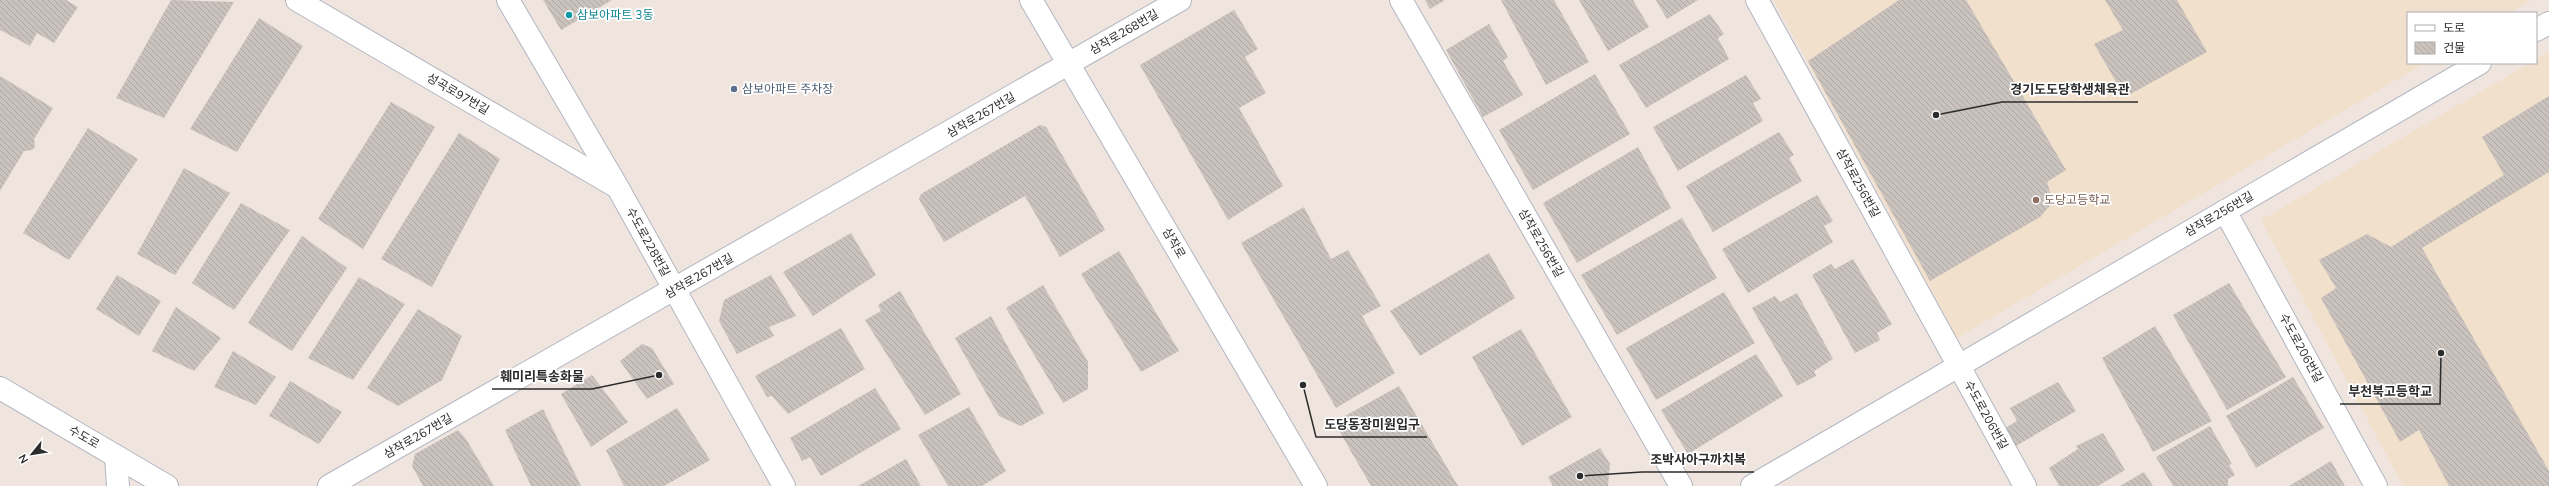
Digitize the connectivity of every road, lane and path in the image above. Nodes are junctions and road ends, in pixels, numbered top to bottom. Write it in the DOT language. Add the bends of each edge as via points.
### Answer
graph roads {
  1 [pos="297,0"];
  2 [pos="508,0"];
  3 [pos="1031,0"];
  4 [pos="1180,0"];
  5 [pos="1401,0"];
  6 [pos="1757,0"];
  7 [pos="2549,23"];
  8 [pos="2537,29"];
  9 [pos="1069,64"];
  10 [pos="2478,64"];
  11 [pos="618,188"];
  12 [pos="2225,211"];
  13 [pos="675,290"];
  14 [pos="1959,366"];
  15 [pos="0,388"];
  16 [pos="116,456"];
  17 [pos="118,486"];
  18 [pos="167,486"];
  19 [pos="329,486"];
  20 [pos="784,486"];
  21 [pos="1316,486"];
  22 [pos="1681,486"];
  23 [pos="1752,486"];
  24 [pos="2025,486"];
  25 [pos="2376,486"];
  1 -- 11 [label="street, 성곡로97번길"];
  2 -- 11 [label="street, 수도로228번길"];
  3 -- 9 [label="street, 삼작로"];
  4 -- 9 [label="street, 삼작로268번길"];
  5 -- 22 [label="street, 삼작로256번길"];
  6 -- 14 [label="street, 삼작로256번길"];
  7 -- 8 [label="street"];
  9 -- 13 [label="street, 삼작로267번길"];
  9 -- 21 [label="street, 삼작로"];
  10 -- 12 [label="street, 삼작로256번길"];
  11 -- 13 [label="street, 수도로228번길"];
  12 -- 14 [label="street, 삼작로256번길"];
  12 -- 25 [label="street, 수도로206번길"];
  13 -- 19 [label="street, 삼작로267번길"];
  13 -- 20 [label="street, 수도로228번길"];
  14 -- 23 [label="street, 삼작로256번길"];
  14 -- 24 [label="street, 수도로206번길"];
  15 -- 16 [label="street, 수도로"];
  16 -- 17 [label="street"];
  16 -- 18 [label="street, 수도로"];
}
